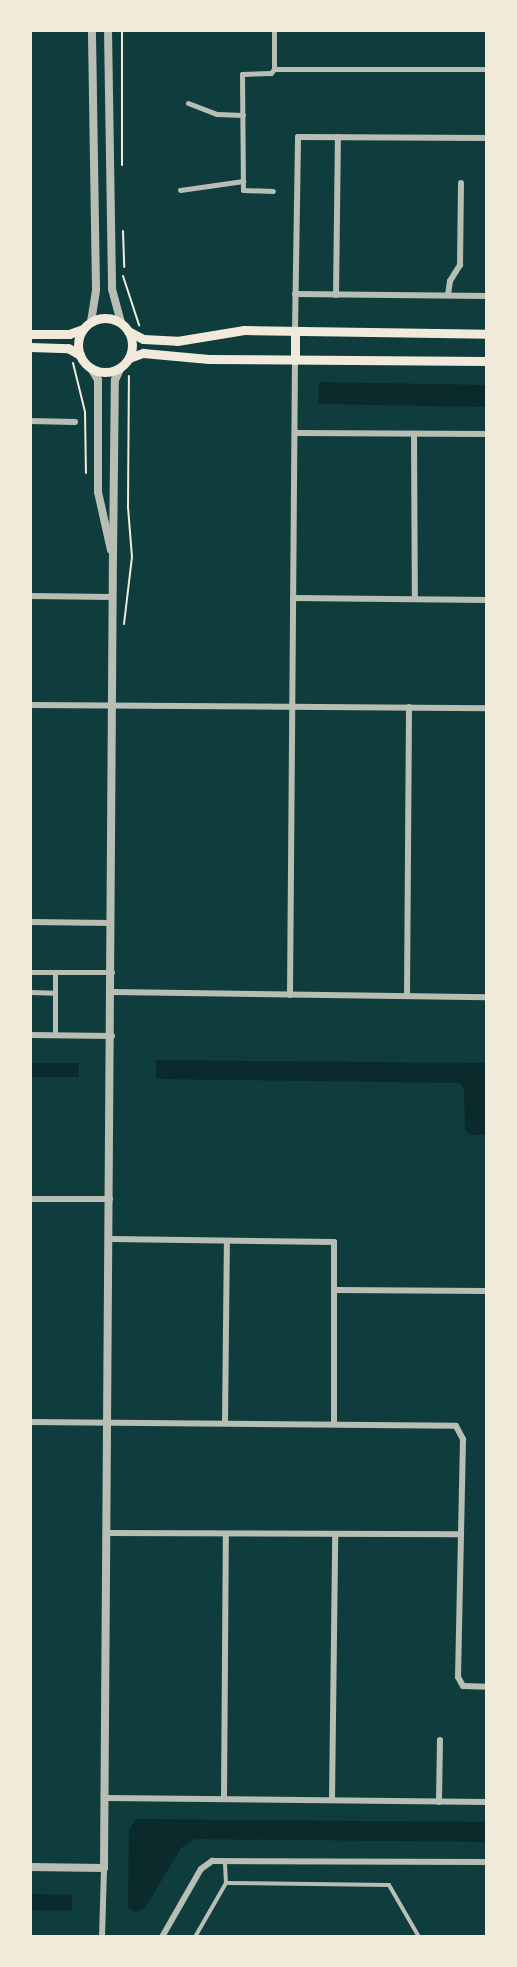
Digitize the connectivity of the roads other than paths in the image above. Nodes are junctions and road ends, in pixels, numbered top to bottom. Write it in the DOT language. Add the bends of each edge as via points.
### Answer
graph roads {
  1 [pos="92,30"];
  2 [pos="108,30"];
  3 [pos="274,30"];
  4 [pos="274,69"];
  5 [pos="487,69"];
  6 [pos="188,103"];
  7 [pos="243,115"];
  8 [pos="338,137"];
  9 [pos="487,138"];
  10 [pos="243,181"];
  11 [pos="460,183"];
  12 [pos="180,190"];
  13 [pos="273,191"];
  14 [pos="295,294"];
  15 [pos="336,295"];
  16 [pos="448,295"];
  17 [pos="487,296"];
  18 [pos="121,323"];
  19 [pos="87,325"];
  20 [pos="128,331"];
  21 [pos="296,331"];
  22 [pos="30,334"];
  23 [pos="487,334"];
  24 [pos="30,347"];
  25 [pos="80,355"];
  26 [pos="129,358"];
  27 [pos="295,360"];
  28 [pos="487,361"];
  29 [pos="121,367"];
  30 [pos="91,368"];
  31 [pos="30,421"];
  32 [pos="75,422"];
  33 [pos="295,434"];
  34 [pos="487,434"];
  35 [pos="414,435"];
  36 [pos="113,557"];
  37 [pos="30,596"];
  38 [pos="113,597"];
  39 [pos="293,598"];
  40 [pos="415,599"];
  41 [pos="487,600"];
  42 [pos="30,705"];
  43 [pos="112,706"];
  44 [pos="292,706"];
  45 [pos="409,707"];
  46 [pos="487,708"];
  47 [pos="30,922"];
  48 [pos="111,923"];
  49 [pos="30,972"];
  50 [pos="55,972"];
  51 [pos="113,972"];
  52 [pos="30,992"];
  53 [pos="113,992"];
  54 [pos="55,993"];
  55 [pos="290,995"];
  56 [pos="407,996"];
  57 [pos="487,997"];
  58 [pos="30,1035"];
  59 [pos="55,1035"];
  60 [pos="113,1036"];
  61 [pos="30,1198"];
  62 [pos="111,1199"];
  63 [pos="111,1239"];
  64 [pos="227,1241"];
  65 [pos="334,1290"];
  66 [pos="487,1291"];
  67 [pos="30,1422"];
  68 [pos="107,1423"];
  69 [pos="225,1423"];
  70 [pos="334,1424"];
  71 [pos="106,1533"];
  72 [pos="226,1534"];
  73 [pos="459,1534"];
  74 [pos="335,1536"];
  75 [pos="487,1687"];
  76 [pos="440,1740"];
  77 [pos="106,1798"];
  78 [pos="224,1799"];
  79 [pos="332,1800"];
  80 [pos="439,1802"];
  81 [pos="487,1802"];
  82 [pos="225,1860"];
  83 [pos="487,1862"];
  84 [pos="30,1868"];
  85 [pos="104,1868"];
  86 [pos="226,1883"];
  87 [pos="102,1937"];
  88 [pos="162,1937"];
  89 [pos="195,1937"];
  90 [pos="419,1937"];
  1 -- 19 [label="street" via="96,289"];
  2 -- 18 [label="street" via="112,289"];
  3 -- 4 [label="street"];
  4 -- 5 [label="street"];
  4 -- 7 [label="street" via="271,73 242,74"];
  6 -- 7 [label="street" via="217,114"];
  7 -- 10 [label="street"];
  8 -- 9 [label="street"];
  8 -- 14 [label="street" via="298,137"];
  8 -- 15 [label="street"];
  10 -- 12 [label="street"];
  10 -- 13 [label="street" via="243,190"];
  11 -- 16 [label="street" via="460,266 450,281"];
  14 -- 15 [label="street"];
  14 -- 21 [label="street"];
  15 -- 16 [label="street"];
  16 -- 17 [label="street"];
  18 -- 19 [label="main road" via="109,318"];
  18 -- 20 [label="main road"];
  19 -- 22 [label="main road" via="69,334"];
  19 -- 25 [label="main road" via="78,344"];
  20 -- 21 [label="main road" via="143,339 177,341 244,330"];
  20 -- 26 [label="main road" via="132,344"];
  21 -- 23 [label="main road"];
  21 -- 27 [label="main road"];
  24 -- 25 [label="main road" via="68,348"];
  25 -- 30 [label="main road"];
  26 -- 27 [label="main road" via="143,353"];
  26 -- 29 [label="main road"];
  27 -- 28 [label="main road"];
  27 -- 33 [label="street"];
  29 -- 30 [label="main road" via="103,372"];
  29 -- 36 [label="street" via="115,380"];
  30 -- 36 [label="street" via="98,380 98,492"];
  31 -- 32 [label="street"];
  33 -- 35 [label="street"];
  33 -- 39 [label="street"];
  34 -- 35 [label="street"];
  35 -- 40 [label="street"];
  36 -- 38 [label="street"];
  37 -- 38 [label="street"];
  38 -- 43 [label="street"];
  39 -- 40 [label="street"];
  39 -- 44 [label="street"];
  40 -- 41 [label="street"];
  42 -- 43 [label="street"];
  43 -- 44 [label="street"];
  43 -- 48 [label="street"];
  44 -- 45 [label="street"];
  44 -- 55 [label="street"];
  45 -- 46 [label="street"];
  45 -- 56 [label="street"];
  47 -- 48 [label="street"];
  48 -- 51 [label="street"];
  49 -- 50 [label="street"];
  50 -- 51 [label="street"];
  50 -- 54 [label="street"];
  51 -- 53 [label="street"];
  52 -- 54 [label="street"];
  53 -- 55 [label="street"];
  53 -- 60 [label="street"];
  54 -- 59 [label="street"];
  55 -- 56 [label="street"];
  56 -- 57 [label="street"];
  58 -- 59 [label="street"];
  59 -- 60 [label="street"];
  60 -- 62 [label="street"];
  61 -- 62 [label="street"];
  62 -- 63 [label="street"];
  63 -- 64 [label="street"];
  63 -- 68 [label="street"];
  64 -- 65 [label="street" via="334,1242"];
  64 -- 69 [label="street"];
  65 -- 66 [label="street"];
  65 -- 70 [label="street"];
  67 -- 68 [label="street"];
  68 -- 69 [label="street"];
  68 -- 71 [label="street"];
  69 -- 70 [label="street"];
  70 -- 73 [label="street" via="460,1428 463,1438"];
  71 -- 72 [label="street"];
  71 -- 77 [label="street"];
  72 -- 74 [label="street"];
  72 -- 78 [label="street"];
  73 -- 74 [label="street"];
  73 -- 75 [label="street" via="460,1684"];
  74 -- 79 [label="street"];
  76 -- 80 [label="street"];
  77 -- 78 [label="street"];
  77 -- 85 [label="street"];
  78 -- 79 [label="street"];
  79 -- 80 [label="street"];
  80 -- 81 [label="street"];
  82 -- 83 [label="street"];
  82 -- 86 [label="lane"];
  82 -- 88 [label="street" via="206,1862"];
  84 -- 85 [label="street"];
  85 -- 87 [label="street"];
  86 -- 89 [label="lane"];
  86 -- 90 [label="lane" via="389,1885"];
}
